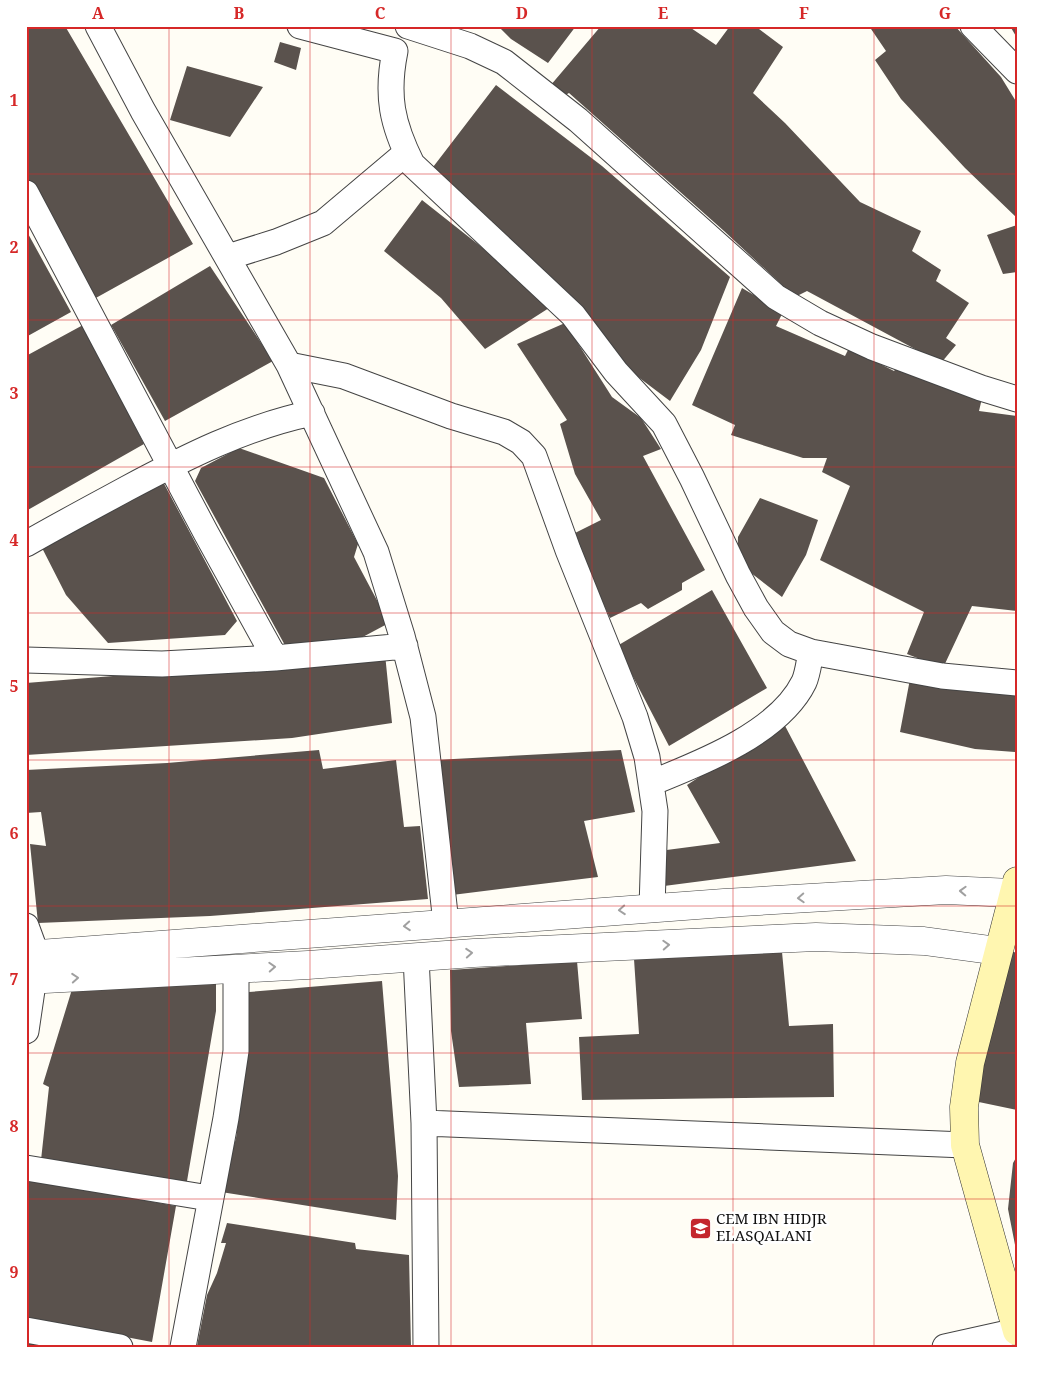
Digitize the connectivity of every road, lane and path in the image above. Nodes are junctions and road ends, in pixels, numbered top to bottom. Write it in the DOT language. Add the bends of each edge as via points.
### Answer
graph roads {
  1 [pos="98,26"];
  2 [pos="300,26"];
  3 [pos="401,26"];
  4 [pos="408,26"];
  5 [pos="973,26"];
  6 [pos="395,51"];
  7 [pos="1017,71"];
  8 [pos="406,153"];
  9 [pos="26,193"];
  10 [pos="228,257"];
  11 [pos="289,365"];
  12 [pos="1017,399"];
  13 [pos="312,413"];
  14 [pos="170,465"];
  15 [pos="29,536"];
  16 [pos="405,646"];
  17 [pos="810,652"];
  18 [pos="275,658"];
  19 [pos="26,660"];
  20 [pos="1017,683"];
  21 [pos="651,784"];
  22 [pos="1014,887"];
  23 [pos="652,908"];
  24 [pos="446,923"];
  25 [pos="26,926"];
  26 [pos="998,951"];
  27 [pos="416,958"];
  28 [pos="31,968"];
  29 [pos="236,969"];
  30 [pos="26,1031"];
  31 [pos="424,1123"];
  32 [pos="966,1145"];
  33 [pos="26,1168"];
  34 [pos="209,1198"];
  35 [pos="1011,1286"];
  36 [pos="26,1330"];
  37 [pos="1017,1331"];
  38 [pos="120,1347"];
  39 [pos="183,1347"];
  40 [pos="426,1347"];
  41 [pos="945,1347"];
  1 -- 10 [label="street"];
  2 -- 6 [label="street"];
  3 -- 6 [label="street"];
  4 -- 12 [label="street" via="470,46 504,62 578,120 783,301 820,323 872,347"];
  5 -- 7 [label="street"];
  6 -- 8 [label="street" via="390,79 391,110"];
  8 -- 10 [label="street" via="323,223"];
  8 -- 17 [label="street" via="412,164 434,186 573,315 616,372 664,424 756,608 773,632 789,644"];
  9 -- 14 [label="street"];
  10 -- 11 [label="street"];
  11 -- 13 [label="street"];
  11 -- 21 [label="street" via="344,376 504,432 529,450 539,467 568,550 635,717"];
  13 -- 14 [label="street" via="281,419 225,438"];
  13 -- 16 [label="street" via="376,552"];
  14 -- 15 [label="street"];
  14 -- 18 [label="street"];
  16 -- 18 [label="street"];
  16 -- 24 [label="street" via="423,717"];
  17 -- 20 [label="street" via="942,676"];
  17 -- 21 [label="street" via="805,680 776,718 699,764"];
  18 -- 19 [label="street" via="162,664"];
  21 -- 23 [label="street" via="655,811"];
  22 -- 23 [label="street, one-way"];
  22 -- 26 [label="main road"];
  23 -- 24 [label="street, one-way"];
  24 -- 28 [label="street, one-way"];
  25 -- 28 [label="street"];
  27 -- 26 [label="street, one-way" via="816,937 924,941"];
  26 -- 32 [label="main road" via="970,1063 964,1107"];
  29 -- 27 [label="street, one-way"];
  27 -- 31 [label="street"];
  28 -- 29 [label="street, one-way"];
  28 -- 30 [label="street"];
  29 -- 34 [label="street" via="236,1051"];
  31 -- 32 [label="street"];
  31 -- 40 [label="street"];
  32 -- 35 [label="main road"];
  33 -- 34 [label="street"];
  34 -- 39 [label="street"];
  35 -- 37 [label="main road"];
  36 -- 38 [label="street"];
  37 -- 41 [label="street"];
}
